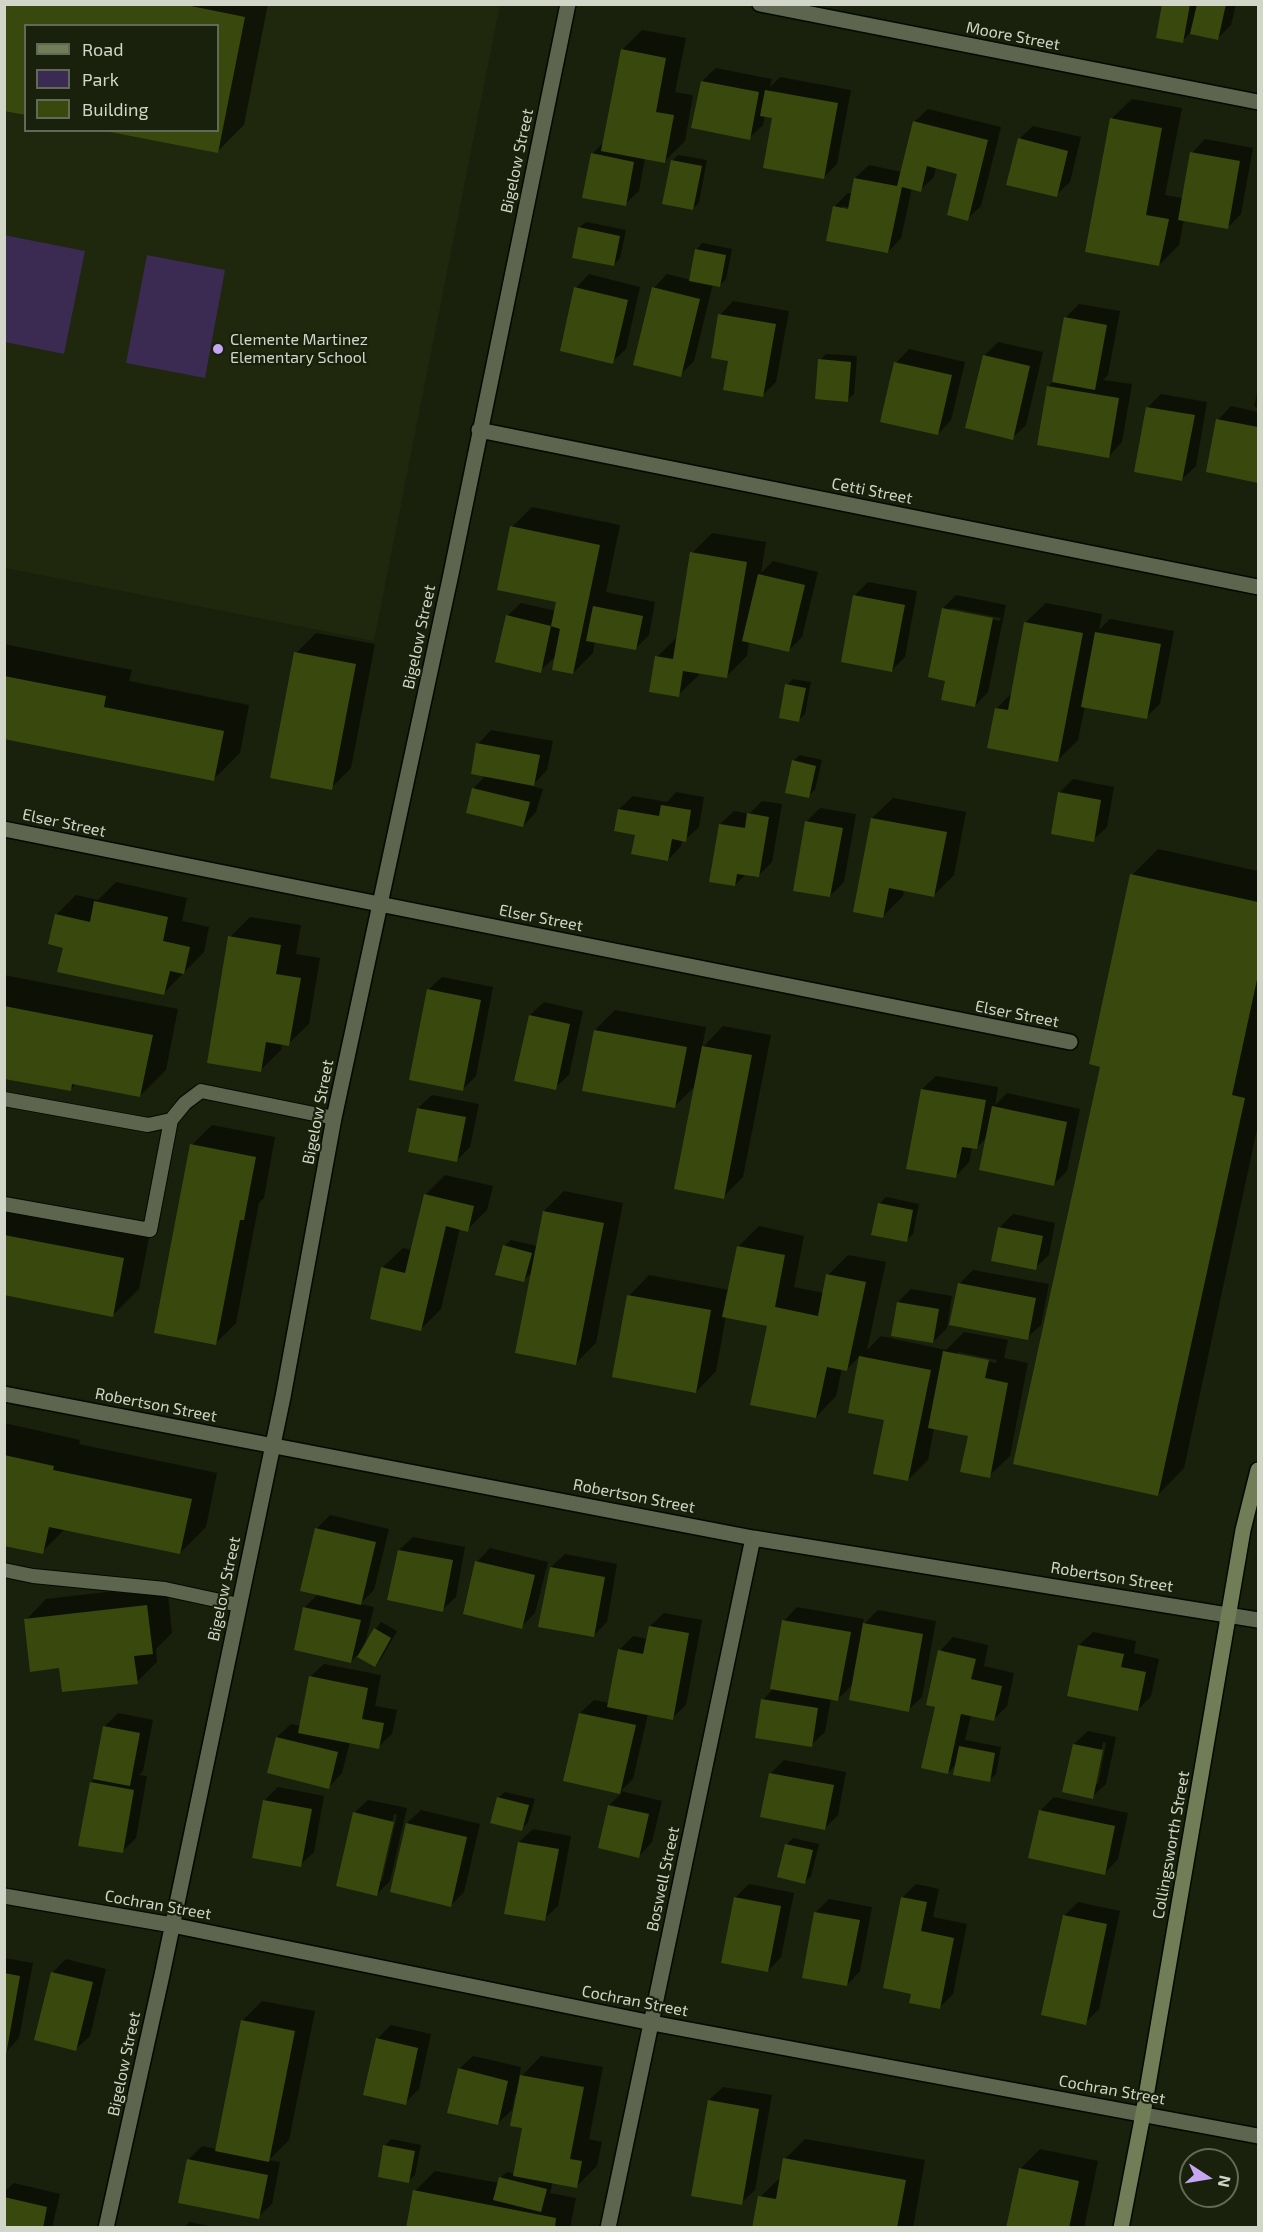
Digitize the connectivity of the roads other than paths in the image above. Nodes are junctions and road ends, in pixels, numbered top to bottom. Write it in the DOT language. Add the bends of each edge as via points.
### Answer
graph roads {
  1 [pos="568,4"];
  2 [pos="760,4"];
  3 [pos="1258,102"];
  4 [pos="479,430"];
  5 [pos="1258,587"];
  6 [pos="4,829"];
  7 [pos="379,905"];
  8 [pos="1070,1042"];
  9 [pos="4,1099"];
  10 [pos="334,1118"];
  11 [pos="171,1120"];
  12 [pos="4,1203"];
  13 [pos="4,1394"];
  14 [pos="273,1445"];
  15 [pos="1258,1470"];
  16 [pos="753,1538"];
  17 [pos="4,1570"];
  18 [pos="239,1605"];
  19 [pos="1229,1614"];
  20 [pos="1258,1620"];
  21 [pos="4,1896"];
  22 [pos="172,1925"];
  23 [pos="652,2023"];
  24 [pos="1143,2114"];
  25 [pos="1258,2136"];
  26 [pos="106,2228"];
  27 [pos="608,2228"];
  28 [pos="1121,2228"];
  1 -- 4 [label="street, Bigelow Street"];
  2 -- 3 [label="street, Moore Street"];
  4 -- 5 [label="street, Cetti Street"];
  4 -- 7 [label="street, Bigelow Street"];
  6 -- 7 [label="street, Elser Street"];
  7 -- 8 [label="street, Elser Street"];
  7 -- 10 [label="street, Bigelow Street"];
  9 -- 11 [label="lane" via="148,1125"];
  10 -- 11 [label="lane" via="201,1091"];
  10 -- 14 [label="street, Bigelow Street"];
  11 -- 12 [label="lane" via="150,1230"];
  13 -- 14 [label="street, Robertson Street"];
  14 -- 16 [label="street, Robertson Street"];
  14 -- 18 [label="street, Bigelow Street"];
  15 -- 19 [label="main road, Collingsworth Street"];
  16 -- 19 [label="street, Robertson Street"];
  16 -- 23 [label="street, Boswell Street"];
  17 -- 18 [label="lane" via="165,1590"];
  18 -- 22 [label="street, Bigelow Street"];
  19 -- 20 [label="street, Robertson Street"];
  19 -- 24 [label="main road, Collingsworth Street"];
  21 -- 22 [label="street, Cochran Street"];
  22 -- 23 [label="street, Cochran Street"];
  22 -- 26 [label="street, Bigelow Street"];
  23 -- 24 [label="street, Cochran Street"];
  23 -- 27 [label="street, Boswell Street"];
  24 -- 25 [label="street, Cochran Street"];
  24 -- 28 [label="main road, Collingsworth Street"];
}
